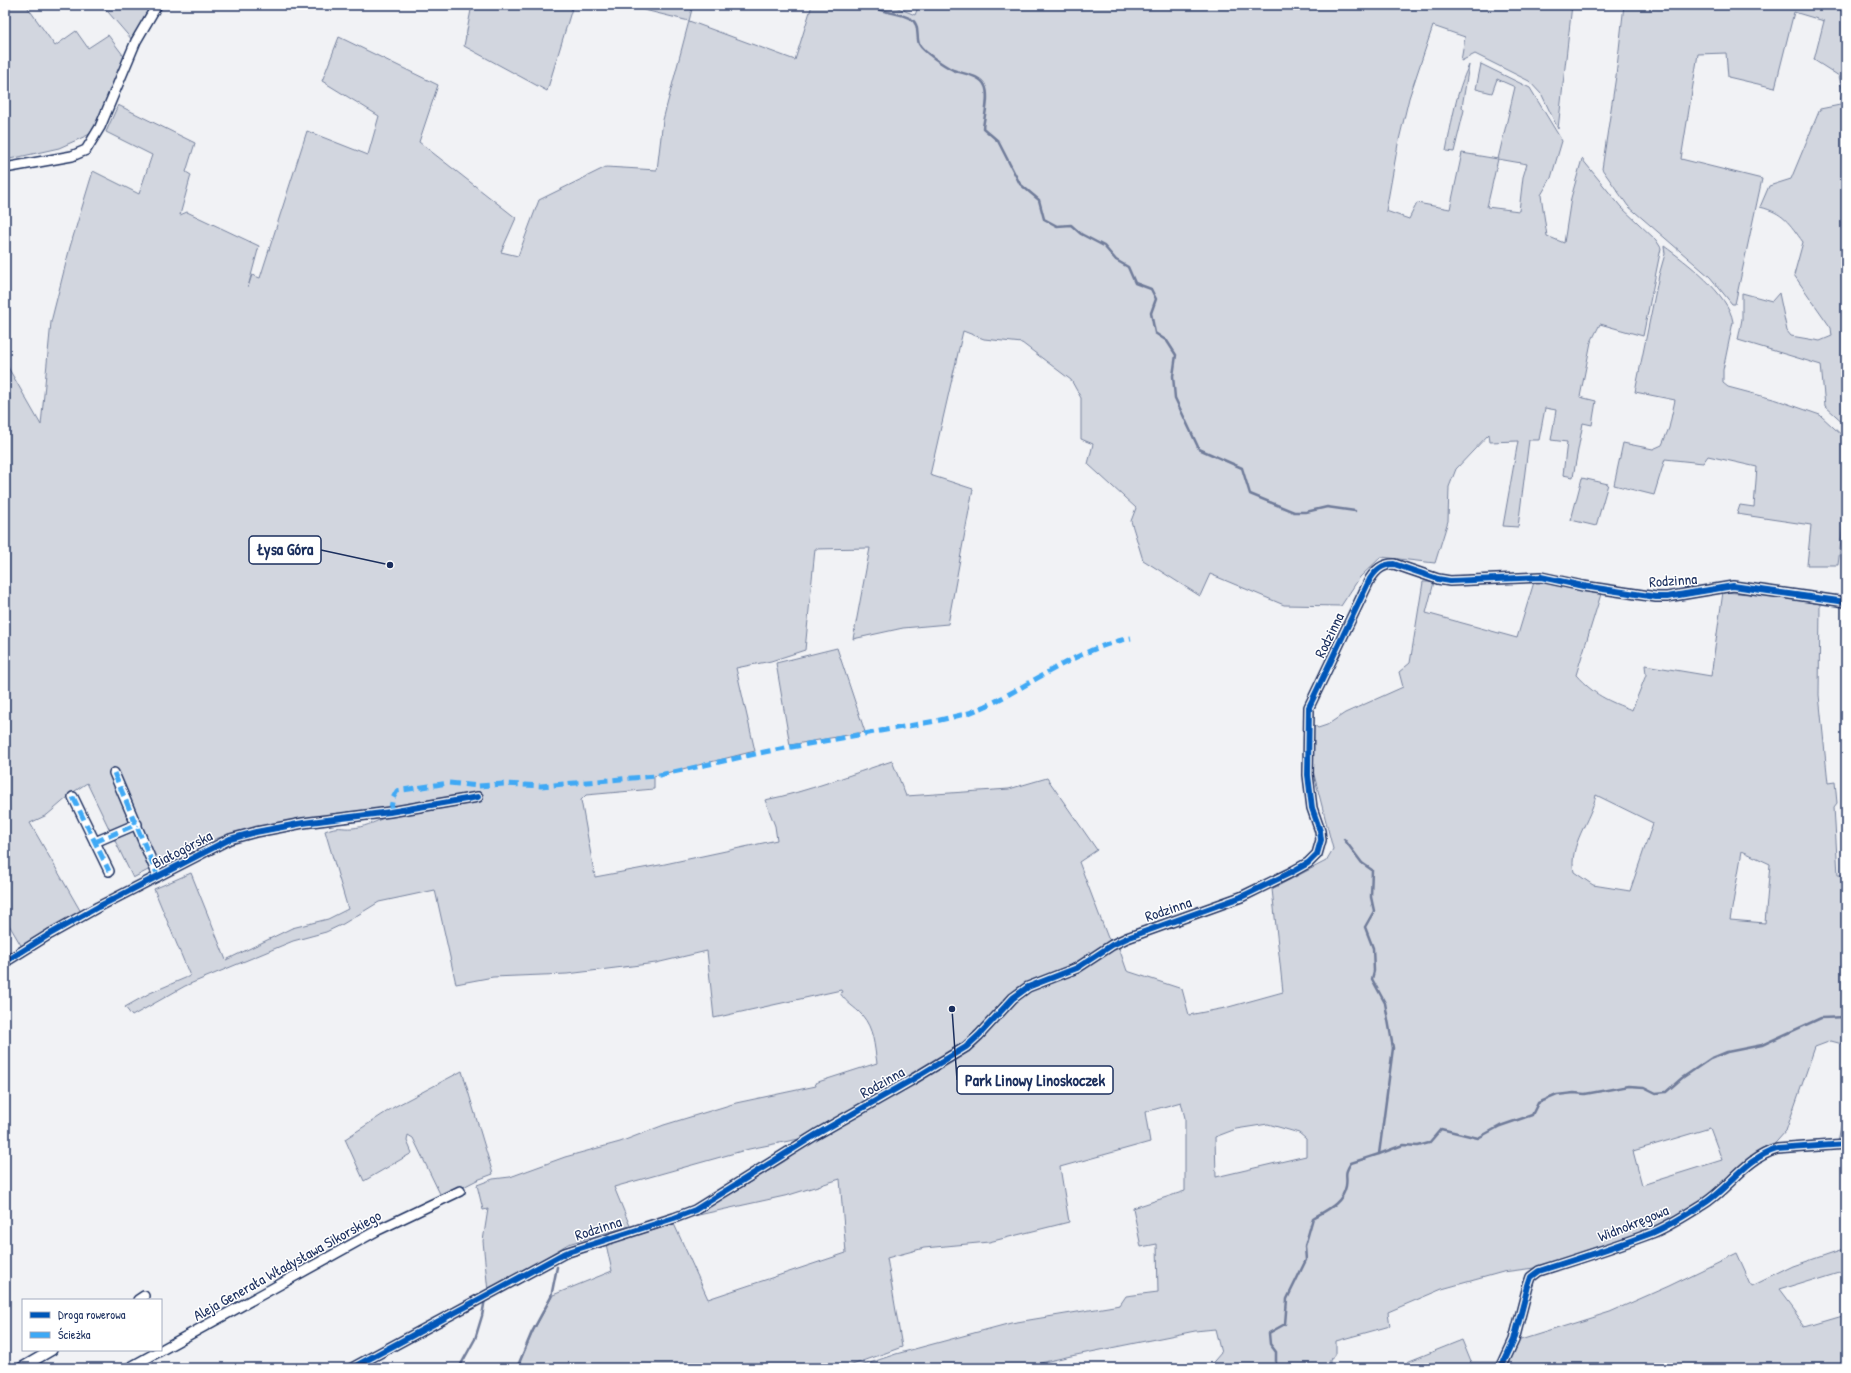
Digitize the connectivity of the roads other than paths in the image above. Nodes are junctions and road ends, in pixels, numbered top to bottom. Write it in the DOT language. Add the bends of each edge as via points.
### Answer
graph roads {
  1 [pos="157,5"];
  2 [pos="5,168"];
  3 [pos="1846,602"];
  4 [pos="114,773"];
  5 [pos="73,797"];
  6 [pos="478,798"];
  7 [pos="137,824"];
  8 [pos="95,842"];
  9 [pos="109,871"];
  10 [pos="158,876"];
  11 [pos="5,962"];
  12 [pos="1846,1144"];
  13 [pos="460,1190"];
  14 [pos="162,1350"];
  15 [pos="50,1351"];
  16 [pos="160,1351"];
  17 [pos="21,1368"];
  18 [pos="129,1368"];
  19 [pos="352,1368"];
  20 [pos="1501,1368"];
  1 -- 2 [label="street" via="136,41 100,127 86,150 72,156"];
  3 -- 19 [label="street, Rodzinna" via="1733,586 1656,597 1541,577 1450,581 1394,564 1381,567 1370,579 1309,707 1309,793 1321,840 1317,854 1308,863 1241,898 1127,938 1077,968 1028,987 966,1047 812,1136 695,1210 565,1253"];
  4 -- 7 [label="street"];
  5 -- 8 [label="street"];
  6 -- 10 [label="street, Białogórska" via="303,823 241,836 217,845"];
  7 -- 8 [label="street"];
  7 -- 10 [label="street"];
  8 -- 9 [label="street"];
  10 -- 11 [label="street, Białogórska" via="82,916"];
  12 -- 20 [label="street, Widnokręgowa" via="1766,1152 1752,1161 1720,1192 1671,1224 1652,1233 1539,1271 1531,1277 1514,1340"];
  13 -- 14 [label="street, Aleja Generała Władysława Sikorskiego" via="378,1230"];
  15 -- 17 [label="street"];
  16 -- 18 [label="street, Aleja Generała Władysława Sikorskiego"];
}
